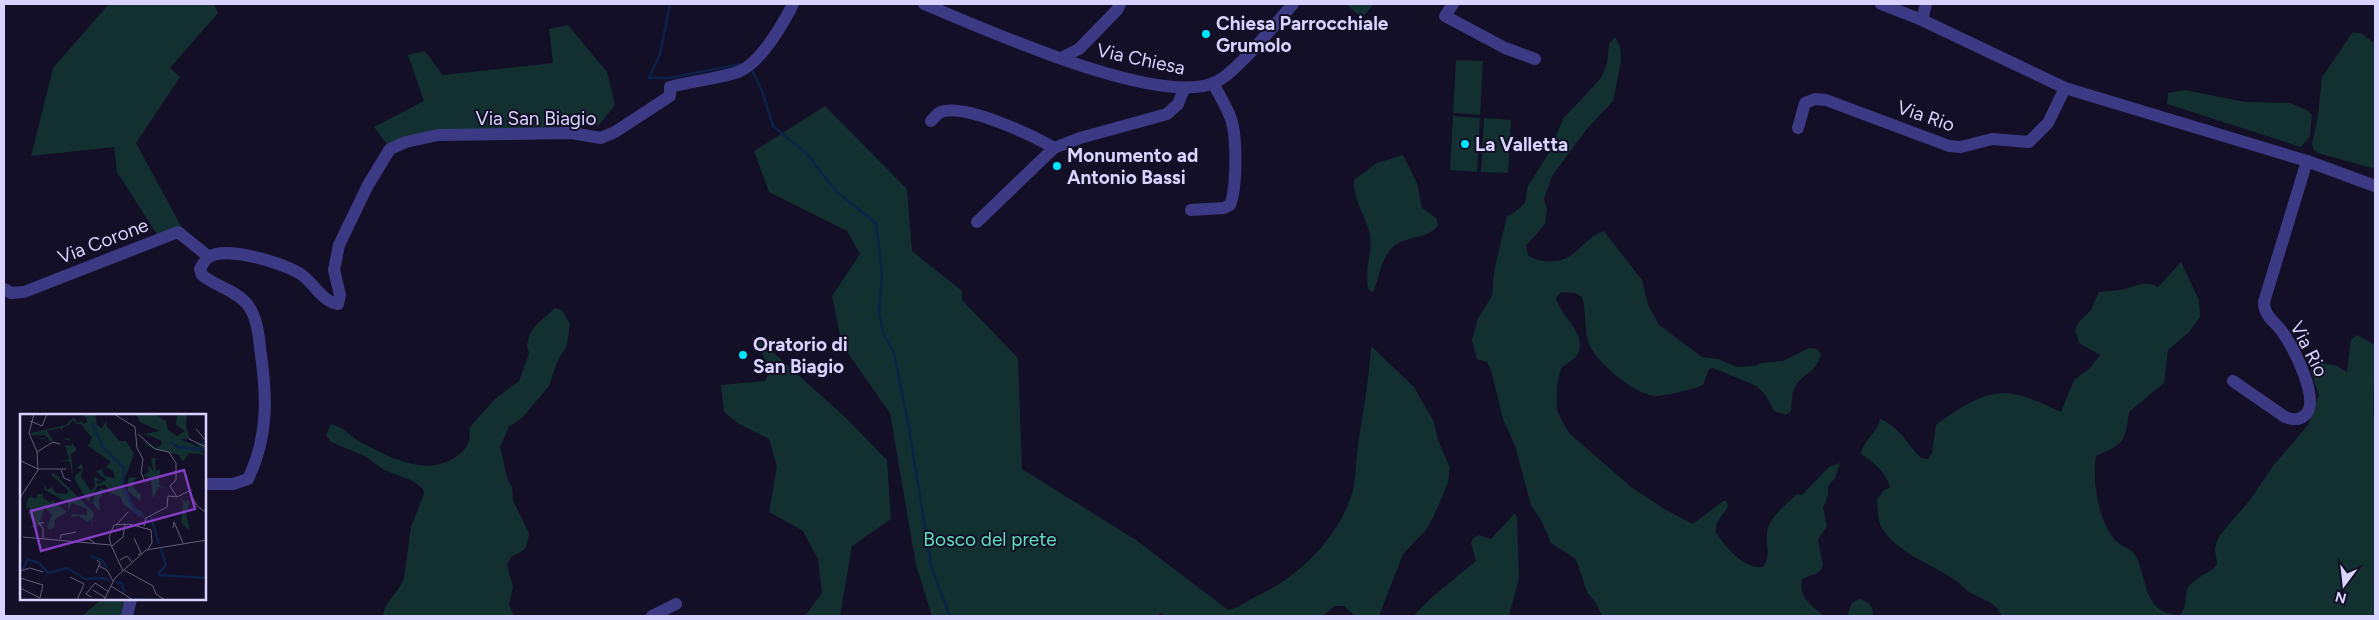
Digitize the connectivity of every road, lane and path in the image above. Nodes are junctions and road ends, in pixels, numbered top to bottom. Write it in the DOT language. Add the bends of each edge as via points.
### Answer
graph roads {
  1 [pos="793,4"];
  2 [pos="924,4"];
  3 [pos="1120,4"];
  4 [pos="1293,4"];
  5 [pos="1453,4"];
  6 [pos="1881,4"];
  7 [pos="1926,4"];
  8 [pos="1922,20"];
  9 [pos="1061,58"];
  10 [pos="1535,59"];
  11 [pos="1214,84"];
  12 [pos="2065,88"];
  13 [pos="1184,89"];
  14 [pos="931,121"];
  15 [pos="1798,128"];
  16 [pos="1054,148"];
  17 [pos="2307,161"];
  18 [pos="2375,186"];
  19 [pos="1192,210"];
  20 [pos="977,222"];
  21 [pos="209,257"];
  22 [pos="4,289"];
  23 [pos="2233,381"];
  24 [pos="206,484"];
  25 [pos="131,600"];
  26 [pos="676,604"];
  27 [pos="127,616"];
  28 [pos="652,616"];
  1 -- 21 [label="street, Via San Biagio" via="750,66 738,72 670,87 670,96 601,138 571,133 438,135 390,149 339,245 334,270 338,304 287,267 237,254"];
  2 -- 9 [label="street, Via Chiesa"];
  3 -- 9 [label="street" via="1079,50"];
  4 -- 11 [label="street, Via Chiesa" via="1232,71"];
  5 -- 10 [label="street" via="1445,16 1506,48"];
  6 -- 8 [label="street"];
  7 -- 8 [label="street"];
  8 -- 12 [label="street"];
  9 -- 13 [label="street, Via Chiesa" via="1141,82"];
  11 -- 13 [label="street, Via Chiesa"];
  11 -- 19 [label="street" via="1232,119 1234,196 1230,205 1224,208"];
  12 -- 15 [label="street, Via Rio" via="2048,123 2029,142 1992,138 1962,147 1949,146 1826,100 1815,99 1805,103"];
  12 -- 17 [label="street"];
  13 -- 16 [label="street" via="1178,104 1167,114"];
  14 -- 16 [label="street" via="940,113 950,111 980,116 1028,133"];
  16 -- 20 [label="street"];
  17 -- 18 [label="street"];
  17 -- 23 [label="street, Via Rio" via="2264,311 2283,333 2307,383 2312,398 2310,410 2303,418 2285,417"];
  21 -- 22 [label="street, Via Corone" via="178,232 24,292 11,293"];
  21 -- 24 [label="street" via="200,269 202,275 246,303 251,311 260,343 266,413 263,436 248,479 232,484"];
  25 -- 27 [label="street"];
  26 -- 28 [label="street"];
}
